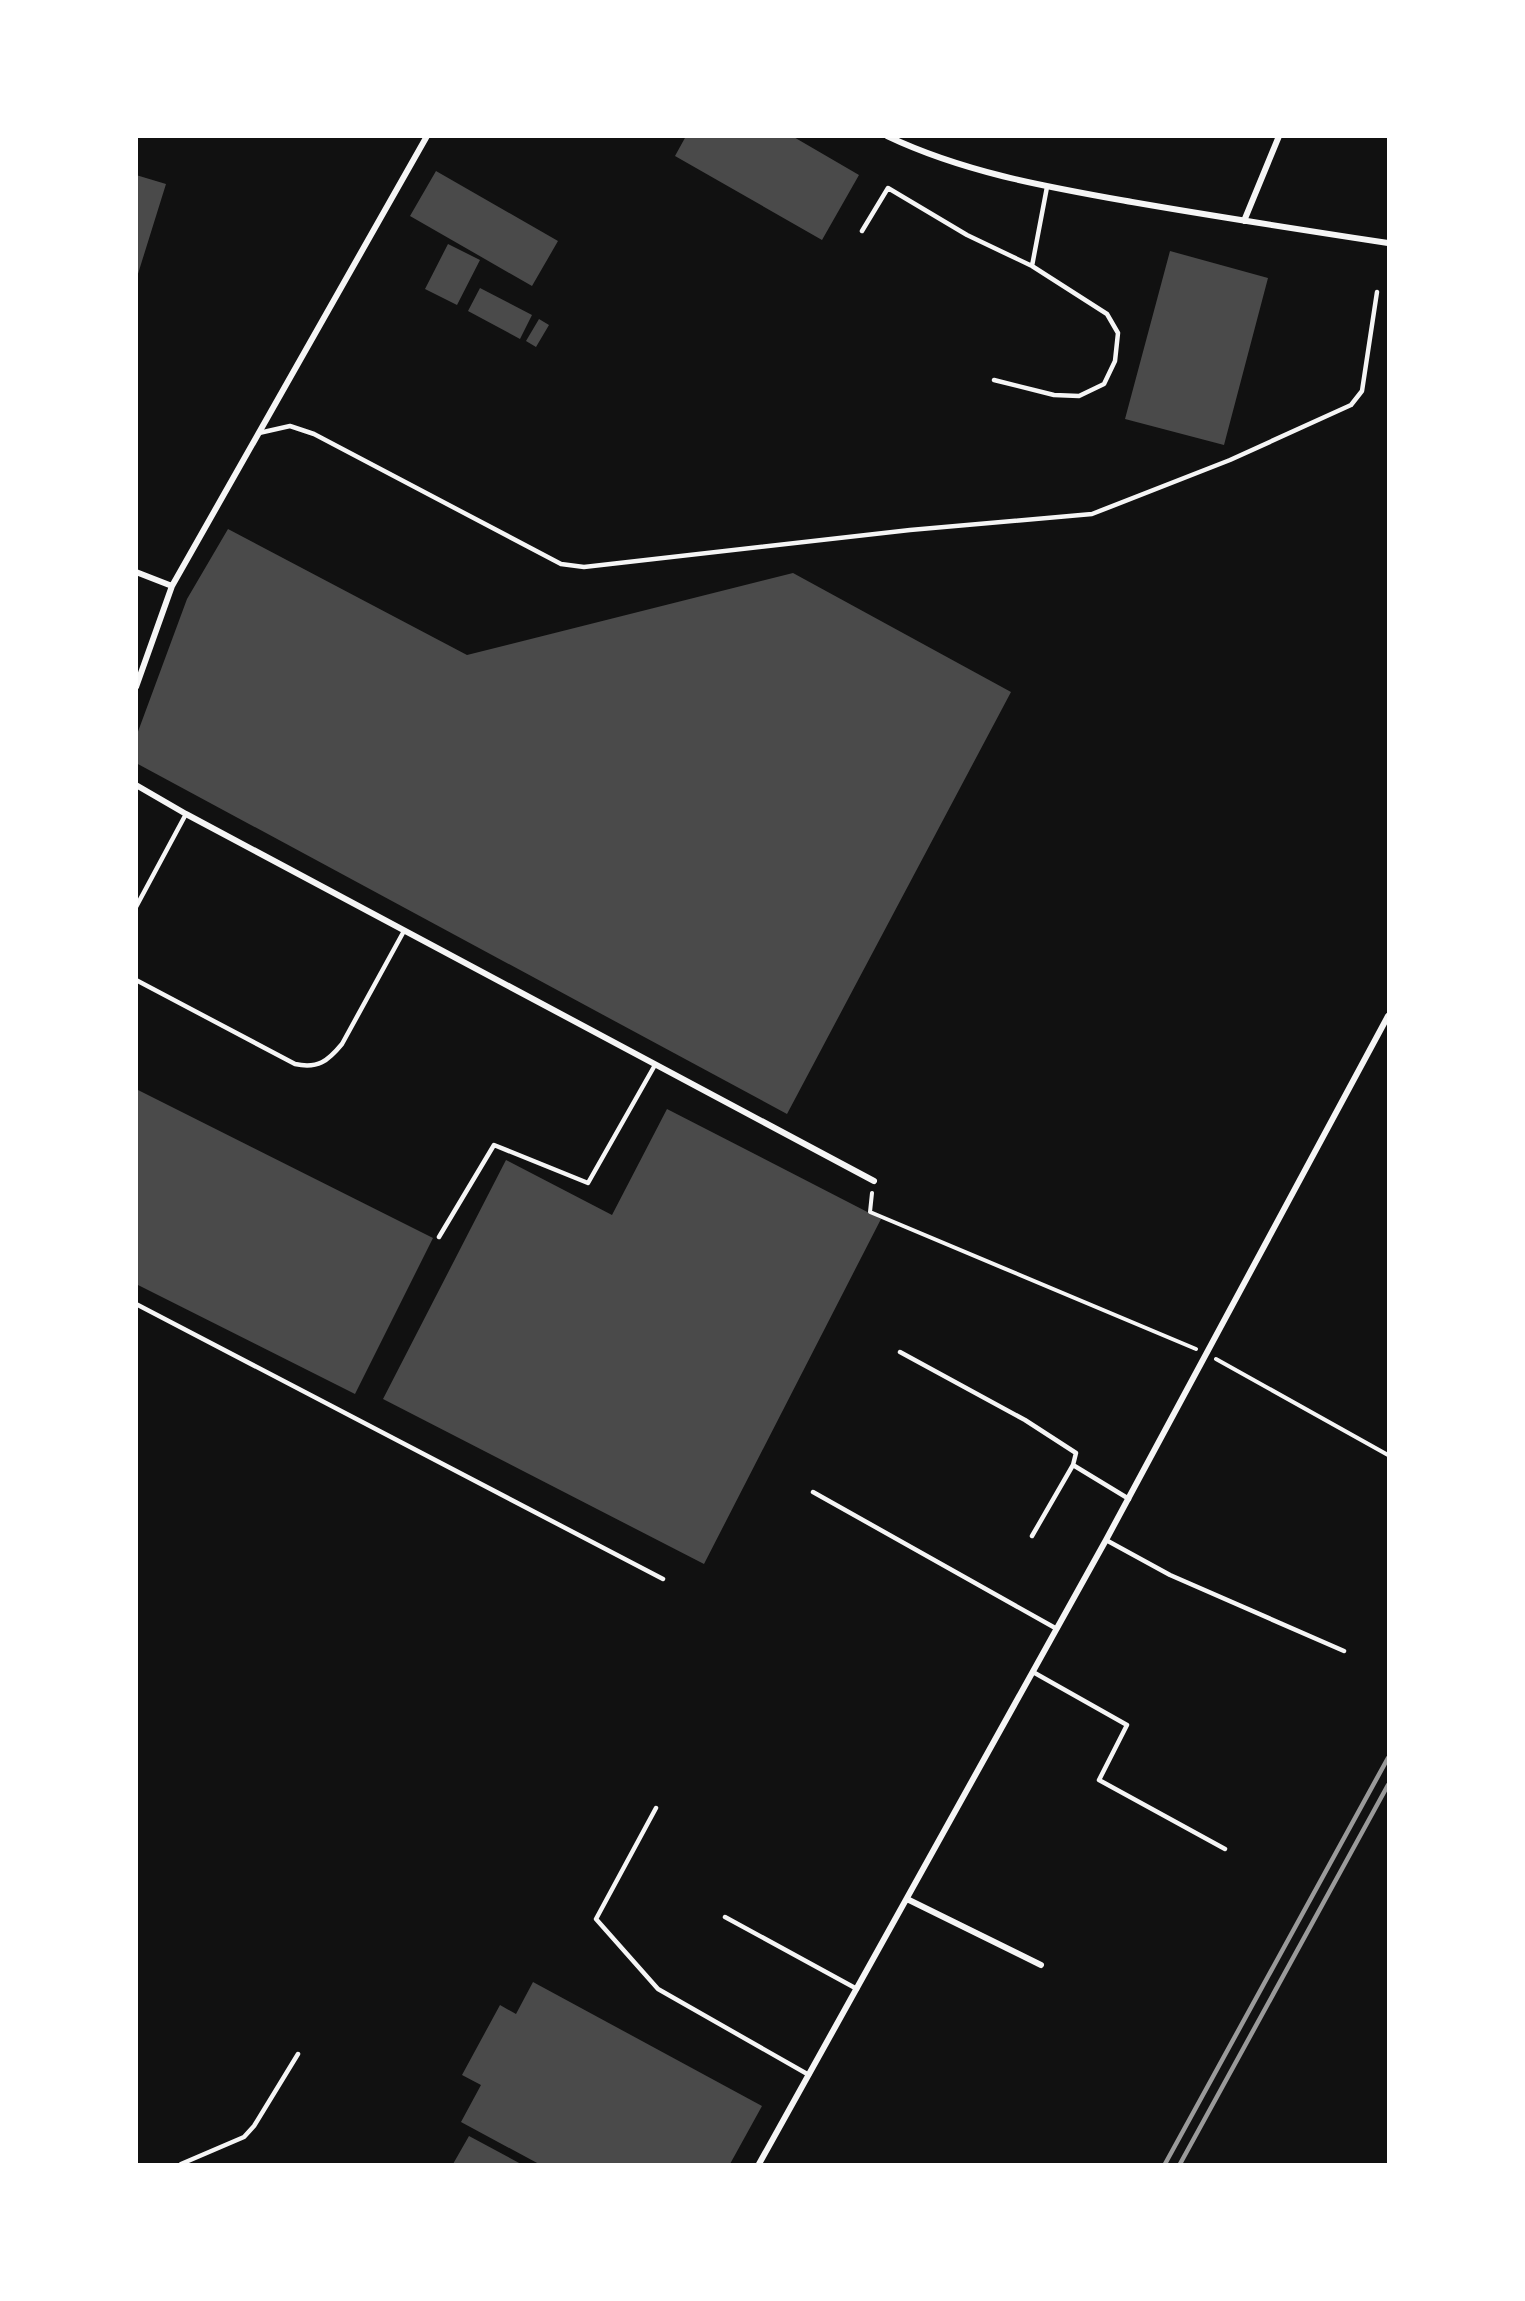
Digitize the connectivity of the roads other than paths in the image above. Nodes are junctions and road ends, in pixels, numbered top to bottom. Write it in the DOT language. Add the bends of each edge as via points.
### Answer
graph roads {
  1 [pos="427,136"];
  2 [pos="887,136"];
  3 [pos="1279,136"];
  4 [pos="1047,187"];
  5 [pos="1244,221"];
  6 [pos="862,231"];
  7 [pos="1389,243"];
  8 [pos="1032,266"];
  9 [pos="1377,292"];
  10 [pos="994,380"];
  11 [pos="259,433"];
  12 [pos="136,572"];
  13 [pos="172,586"];
  14 [pos="136,687"];
  15 [pos="136,785"];
  16 [pos="186,814"];
  17 [pos="136,907"];
  18 [pos="404,931"];
  19 [pos="136,980"];
  20 [pos="1389,1016"];
  21 [pos="655,1065"];
  22 [pos="874,1181"];
  23 [pos="439,1237"];
  24 [pos="136,1304"];
  25 [pos="900,1352"];
  26 [pos="1073,1465"];
  27 [pos="813,1492"];
  28 [pos="1129,1499"];
  29 [pos="1032,1536"];
  30 [pos="1106,1540"];
  31 [pos="663,1579"];
  32 [pos="1057,1629"];
  33 [pos="1344,1651"];
  34 [pos="1033,1672"];
  35 [pos="656,1808"];
  36 [pos="1225,1849"];
  37 [pos="907,1899"];
  38 [pos="725,1917"];
  39 [pos="1041,1965"];
  40 [pos="857,1989"];
  41 [pos="298,2054"];
  42 [pos="809,2075"];
  43 [pos="181,2164"];
  44 [pos="759,2164"];
  1 -- 11 [label="street"];
  2 -- 4 [label="street" via="922,153 975,170"];
  3 -- 5 [label="street"];
  4 -- 5 [label="street"];
  4 -- 8 [label="lane"];
  5 -- 7 [label="street"];
  6 -- 8 [label="lane" via="888,188 957,229"];
  8 -- 10 [label="lane" via="1107,314 1118,333 1115,361 1104,384 1079,396"];
  9 -- 11 [label="lane" via="1362,391 1351,405 1230,460 1092,514 584,567 561,564 314,434 290,426"];
  11 -- 13 [label="street"];
  12 -- 13 [label="street"];
  13 -- 14 [label="street"];
  15 -- 16 [label="street"];
  16 -- 17 [label="lane"];
  16 -- 18 [label="street"];
  18 -- 19 [label="lane" via="342,1044 330,1059 309,1067 295,1064"];
  18 -- 21 [label="street"];
  20 -- 28 [label="street"];
  21 -- 22 [label="street"];
  21 -- 23 [label="lane" via="588,1183 494,1145"];
  24 -- 31 [label="lane"];
  25 -- 26 [label="lane" via="1076,1453"];
  26 -- 28 [label="lane"];
  26 -- 29 [label="lane"];
  27 -- 32 [label="lane"];
  28 -- 30 [label="street"];
  30 -- 32 [label="street"];
  30 -- 33 [label="lane" via="1170,1575"];
  32 -- 34 [label="street"];
  34 -- 36 [label="lane" via="1127,1725 1099,1780"];
  34 -- 37 [label="street"];
  35 -- 42 [label="lane" via="596,1919 658,1989"];
  37 -- 39 [label="street"];
  37 -- 40 [label="street"];
  38 -- 40 [label="lane"];
  40 -- 42 [label="street"];
  41 -- 43 [label="lane" via="244,2137"];
  42 -- 44 [label="street"];
}
